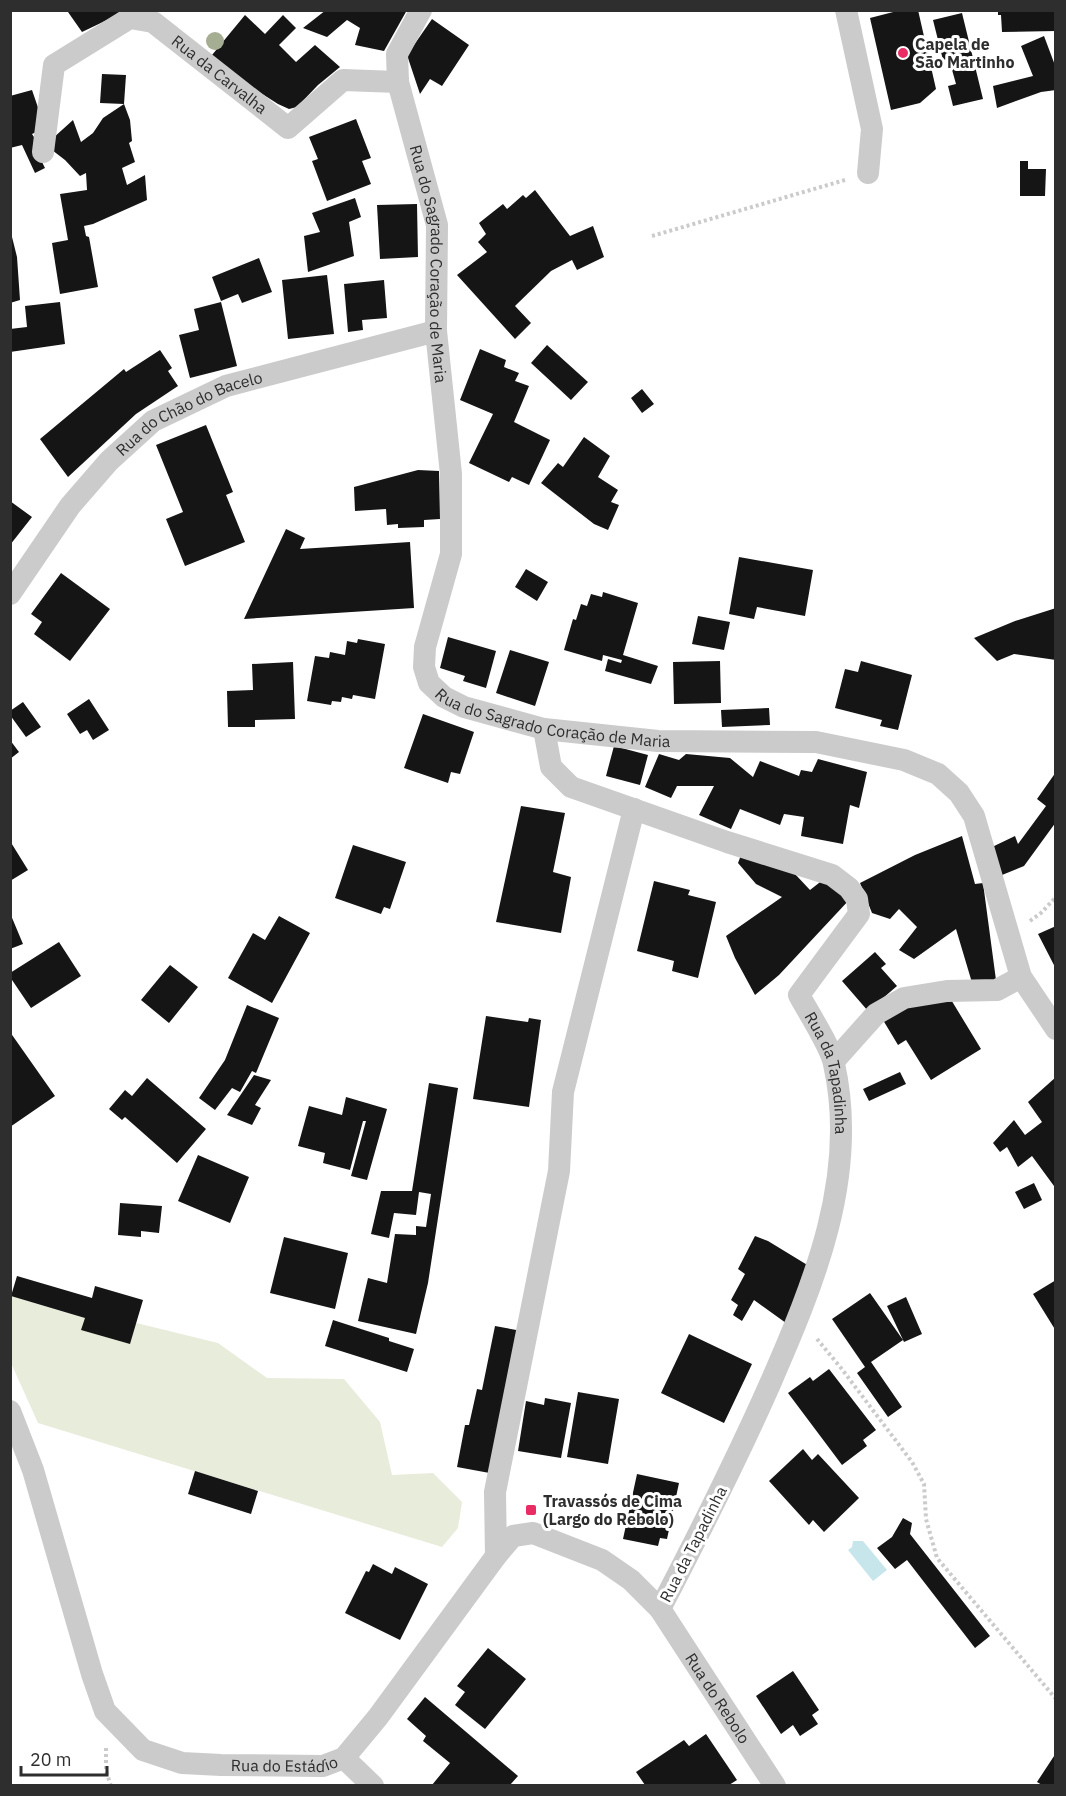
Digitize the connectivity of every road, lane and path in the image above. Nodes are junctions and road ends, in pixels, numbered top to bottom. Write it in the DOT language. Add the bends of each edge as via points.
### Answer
graph roads {
  1 [pos="421,10"];
  2 [pos="846,10"];
  3 [pos="398,82"];
  4 [pos="44,152"];
  5 [pos="868,173"];
  6 [pos="652,236"];
  7 [pos="436,331"];
  8 [pos="10,594"];
  9 [pos="544,729"];
  10 [pos="634,809"];
  11 [pos="1056,897"];
  12 [pos="1009,934"];
  13 [pos="1021,977"];
  14 [pos="1056,1029"];
  15 [pos="834,1061"];
  16 [pos="799,1318"];
  17 [pos="13,1423"];
  18 [pos="496,1556"];
  19 [pos="660,1609"];
  20 [pos="1056,1699"];
  21 [pos="344,1758"];
  22 [pos="322,1776"];
  23 [pos="373,1785"];
  24 [pos="775,1785"];
  1 -- 3 [label="street, Rua do Sagrado Coração de Maria" via="397,54"];
  2 -- 5 [label="street" via="872,129"];
  3 -- 4 [label="street, Rua da Carvalha" via="343,80 288,128 153,22 130,18 54,65"];
  3 -- 7 [label="street, Rua do Sagrado Coração de Maria" via="437,225"];
  5 -- 6 [label="path"];
  7 -- 8 [label="street, Rua do Chão do Bacelo" via="226,386 153,421 109,461 70,506"];
  7 -- 9 [label="street, Rua do Sagrado Coração de Maria" via="451,474 452,554 424,647 424,667 429,682 444,697 464,707"];
  9 -- 10 [label="street, Rua da Tapadinha" via="551,766 571,787"];
  9 -- 12 [label="street, Rua do Sagrado Coração de Maria" via="658,741 816,742 903,760 938,774 959,793 974,816"];
  10 -- 15 [label="street, Rua da Tapadinha" via="832,875 849,888 857,899 859,914 799,995"];
  10 -- 18 [label="street" via="563,1092 559,1171 495,1492"];
  11 -- 12 [label="path" via="1041,913"];
  12 -- 13 [label="street, Rua do Sagrado Coração de Maria"];
  13 -- 14 [label="street, Rua do Sagrado Coração de Maria"];
  13 -- 15 [label="street" via="997,990 946,991 904,998 876,1014"];
  15 -- 16 [label="street, Rua da Tapadinha" via="841,1107 841,1171 824,1245"];
  16 -- 19 [label="street, Rua da Tapadinha" via="735,1462"];
  16 -- 20 [label="path" via="912,1462 924,1484 926,1519 937,1558"];
  17 -- 22 [label="street, Rua do Estádio" via="33,1470 105,1711 143,1750 182,1763"];
  18 -- 19 [label="street, Rua do Estádio" via="513,1536 533,1533 602,1560 631,1580"];
  18 -- 21 [label="street, Rua do Estádio"];
  19 -- 24 [label="street, Rua do Rebolo"];
  21 -- 22 [label="street, Rua do Estádio"];
  21 -- 23 [label="street"];
}
